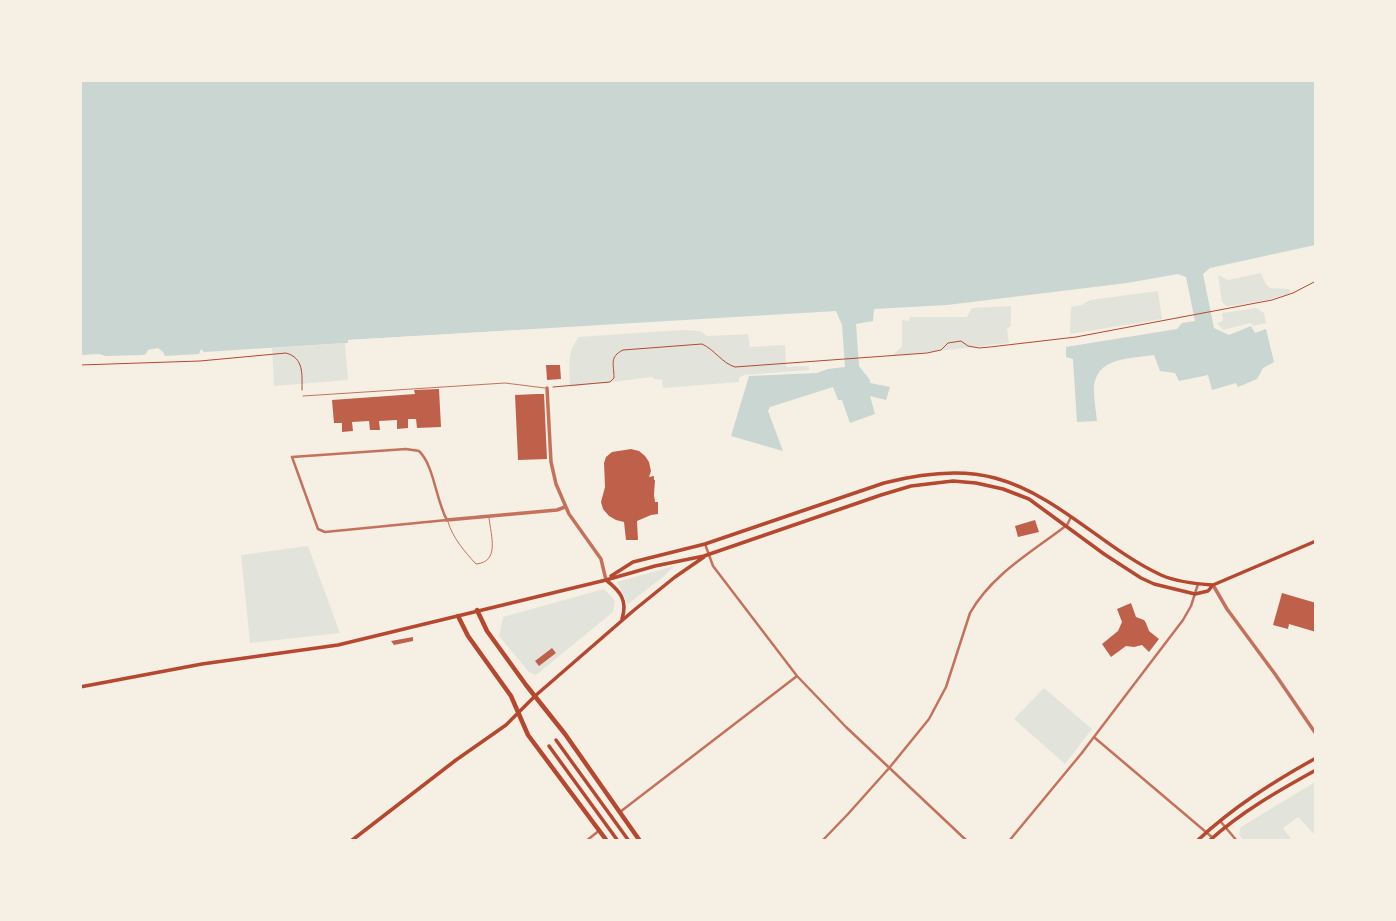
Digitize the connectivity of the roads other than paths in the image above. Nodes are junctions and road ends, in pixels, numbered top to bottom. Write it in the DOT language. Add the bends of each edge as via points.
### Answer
graph roads {
  1 [pos="547,388"];
  2 [pos="303,396"];
  3 [pos="565,507"];
  4 [pos="489,516"];
  5 [pos="1071,517"];
  6 [pos="447,520"];
  7 [pos="1067,525"];
  8 [pos="1315,541"];
  9 [pos="705,544"];
  10 [pos="709,554"];
  11 [pos="606,580"];
  12 [pos="1198,584"];
  13 [pos="1213,585"];
  14 [pos="1195,594"];
  15 [pos="477,610"];
  16 [pos="458,616"];
  17 [pos="621,622"];
  18 [pos="797,676"];
  19 [pos="80,687"];
  20 [pos="535,696"];
  21 [pos="519,713"];
  22 [pos="1315,734"];
  23 [pos="1094,737"];
  24 [pos="556,740"];
  25 [pos="549,746"];
  26 [pos="1315,758"];
  27 [pos="890,767"];
  28 [pos="1315,770"];
  29 [pos="620,812"];
  30 [pos="1219,820"];
  31 [pos="1225,827"];
  32 [pos="600,830"];
  33 [pos="1207,832"];
  34 [pos="1211,839"];
  35 [pos="351,841"];
  36 [pos="586,841"];
  37 [pos="607,841"];
  38 [pos="618,841"];
  39 [pos="629,841"];
  40 [pos="639,841"];
  41 [pos="821,841"];
  42 [pos="967,841"];
  43 [pos="1009,841"];
  44 [pos="1197,841"];
  45 [pos="1237,841"];
  1 -- 2 [label="lane" via="505,383"];
  1 -- 3 [label="street" via="551,461"];
  3 -- 4 [label="street"];
  3 -- 11 [label="street" via="601,559"];
  4 -- 6 [label="street"];
  4 -- 6 [label="lane" via="492,553 481,564 467,554"];
  5 -- 7 [label="street"];
  5 -- 9 [label="main road" via="1031,492 993,477 932,474 884,483"];
  5 -- 12 [label="main road" via="1163,575"];
  6 -- 6 [label="street" via="426,460 415,449 292,457 321,531"];
  7 -- 10 [label="main road" via="1029,499 1003,489 931,482"];
  7 -- 14 [label="main road" via="1141,578"];
  7 -- 27 [label="street" via="1011,565 976,602 937,706"];
  8 -- 13 [label="main road"];
  9 -- 10 [label="street"];
  9 -- 11 [label="main road" via="633,562"];
  10 -- 11 [label="main road"];
  10 -- 17 [label="main road"];
  10 -- 18 [label="street" via="713,566"];
  11 -- 15 [label="main road"];
  11 -- 17 [label="main road" via="623,597"];
  12 -- 13 [label="main road"];
  12 -- 14 [label="street"];
  13 -- 14 [label="main road"];
  13 -- 22 [label="street"];
  14 -- 23 [label="street" via="1183,620"];
  15 -- 16 [label="main road"];
  15 -- 20 [label="main road" via="486,631"];
  16 -- 19 [label="main road" via="338,645"];
  16 -- 21 [label="main road"];
  17 -- 20 [label="main road"];
  18 -- 27 [label="street"];
  18 -- 29 [label="street"];
  20 -- 21 [label="main road"];
  20 -- 29 [label="main road"];
  21 -- 32 [label="main road" via="528,735"];
  21 -- 35 [label="main road"];
  23 -- 33 [label="street"];
  23 -- 43 [label="street"];
  24 -- 39 [label="main road"];
  25 -- 38 [label="main road"];
  26 -- 30 [label="main road"];
  27 -- 41 [label="street"];
  27 -- 42 [label="street"];
  28 -- 31 [label="main road"];
  29 -- 40 [label="main road"];
  30 -- 31 [label="street"];
  30 -- 33 [label="main road"];
  31 -- 34 [label="main road"];
  31 -- 45 [label="street"];
  32 -- 36 [label="street"];
  32 -- 37 [label="main road"];
  33 -- 34 [label="street"];
  33 -- 44 [label="main road"];
}
